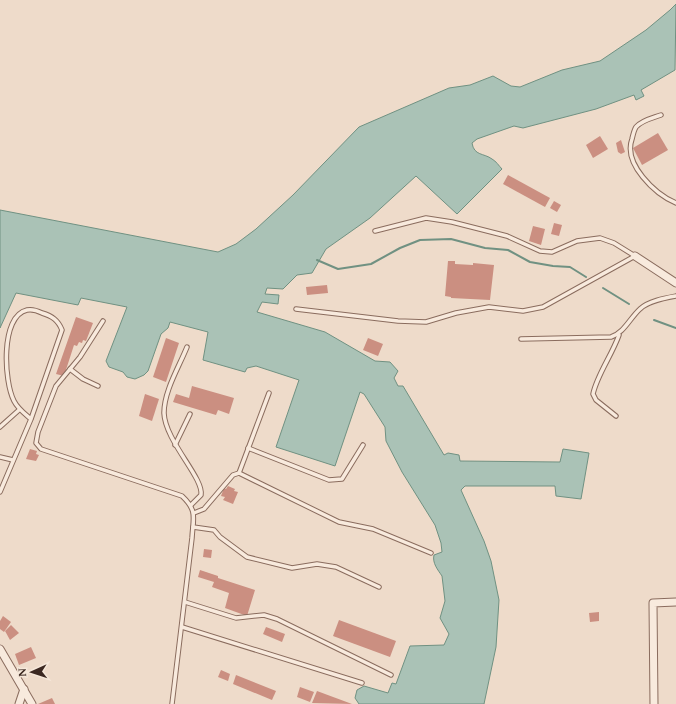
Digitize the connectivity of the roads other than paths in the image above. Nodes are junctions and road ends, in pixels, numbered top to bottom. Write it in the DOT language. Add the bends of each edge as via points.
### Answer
graph roads {
  1 [pos="661,115"];
  2 [pos="676,203"];
  3 [pos="374,231"];
  4 [pos="635,256"];
  5 [pos="676,283"];
  6 [pos="676,296"];
  7 [pos="296,309"];
  8 [pos="103,321"];
  9 [pos="619,335"];
  10 [pos="521,339"];
  11 [pos="187,347"];
  12 [pos="70,369"];
  13 [pos="98,386"];
  14 [pos="269,393"];
  15 [pos="19,410"];
  16 [pos="190,414"];
  17 [pos="616,416"];
  18 [pos="31,419"];
  19 [pos="0,428"];
  20 [pos="363,445"];
  21 [pos="175,446"];
  22 [pos="248,448"];
  23 [pos="0,457"];
  24 [pos="13,460"];
  25 [pos="239,474"];
  26 [pos="0,492"];
  27 [pos="191,505"];
  28 [pos="194,513"];
  29 [pos="193,527"];
  30 [pos="431,553"];
  31 [pos="379,587"];
  32 [pos="185,602"];
  33 [pos="676,602"];
  34 [pos="182,627"];
  35 [pos="0,649"];
  36 [pos="391,675"];
  37 [pos="362,683"];
  38 [pos="24,689"];
  39 [pos="19,704"];
  40 [pos="32,704"];
  41 [pos="172,704"];
  42 [pos="654,704"];
  1 -- 2 [label="lane" via="645,120 635,128 629,146 636,168 650,186 664,198"];
  3 -- 4 [label="lane" via="426,218 507,236 540,251 552,252 577,241 600,238"];
  4 -- 5 [label="street"];
  4 -- 7 [label="lane" via="543,307 530,310 489,307 426,322"];
  6 -- 9 [label="lane" via="641,307"];
  8 -- 12 [label="lane"];
  9 -- 10 [label="lane"];
  9 -- 17 [label="lane" via="612,354 595,384 593,394 596,400"];
  11 -- 21 [label="lane" via="165,401 167,429"];
  12 -- 13 [label="lane"];
  12 -- 27 [label="lane" via="56,386 38,432 36,442 41,449 182,496"];
  14 -- 22 [label="lane"];
  15 -- 18 [label="lane"];
  15 -- 18 [label="lane" via="13,400 8,380 6,344 12,322 21,312 28,309 50,315 59,323 62,330"];
  15 -- 19 [label="lane"];
  16 -- 21 [label="lane"];
  18 -- 24 [label="lane"];
  20 -- 22 [label="lane" via="342,479 335,480 329,480"];
  21 -- 27 [label="lane" via="201,484 201,495"];
  22 -- 25 [label="lane"];
  23 -- 24 [label="lane"];
  24 -- 26 [label="lane"];
  25 -- 28 [label="lane" via="233,475 204,508"];
  25 -- 30 [label="lane" via="339,522 373,529"];
  27 -- 28 [label="lane"];
  28 -- 29 [label="lane"];
  29 -- 31 [label="lane" via="214,530 247,557 292,568 317,564 336,567"];
  29 -- 32 [label="lane"];
  32 -- 34 [label="lane"];
  32 -- 36 [label="lane" via="236,618 264,615 277,619"];
  33 -- 42 [label="street" via="658,602 653,604 652,608"];
  34 -- 37 [label="lane"];
  34 -- 41 [label="lane"];
  35 -- 38 [label="street"];
  38 -- 39 [label="street"];
  38 -- 40 [label="street"];
}
